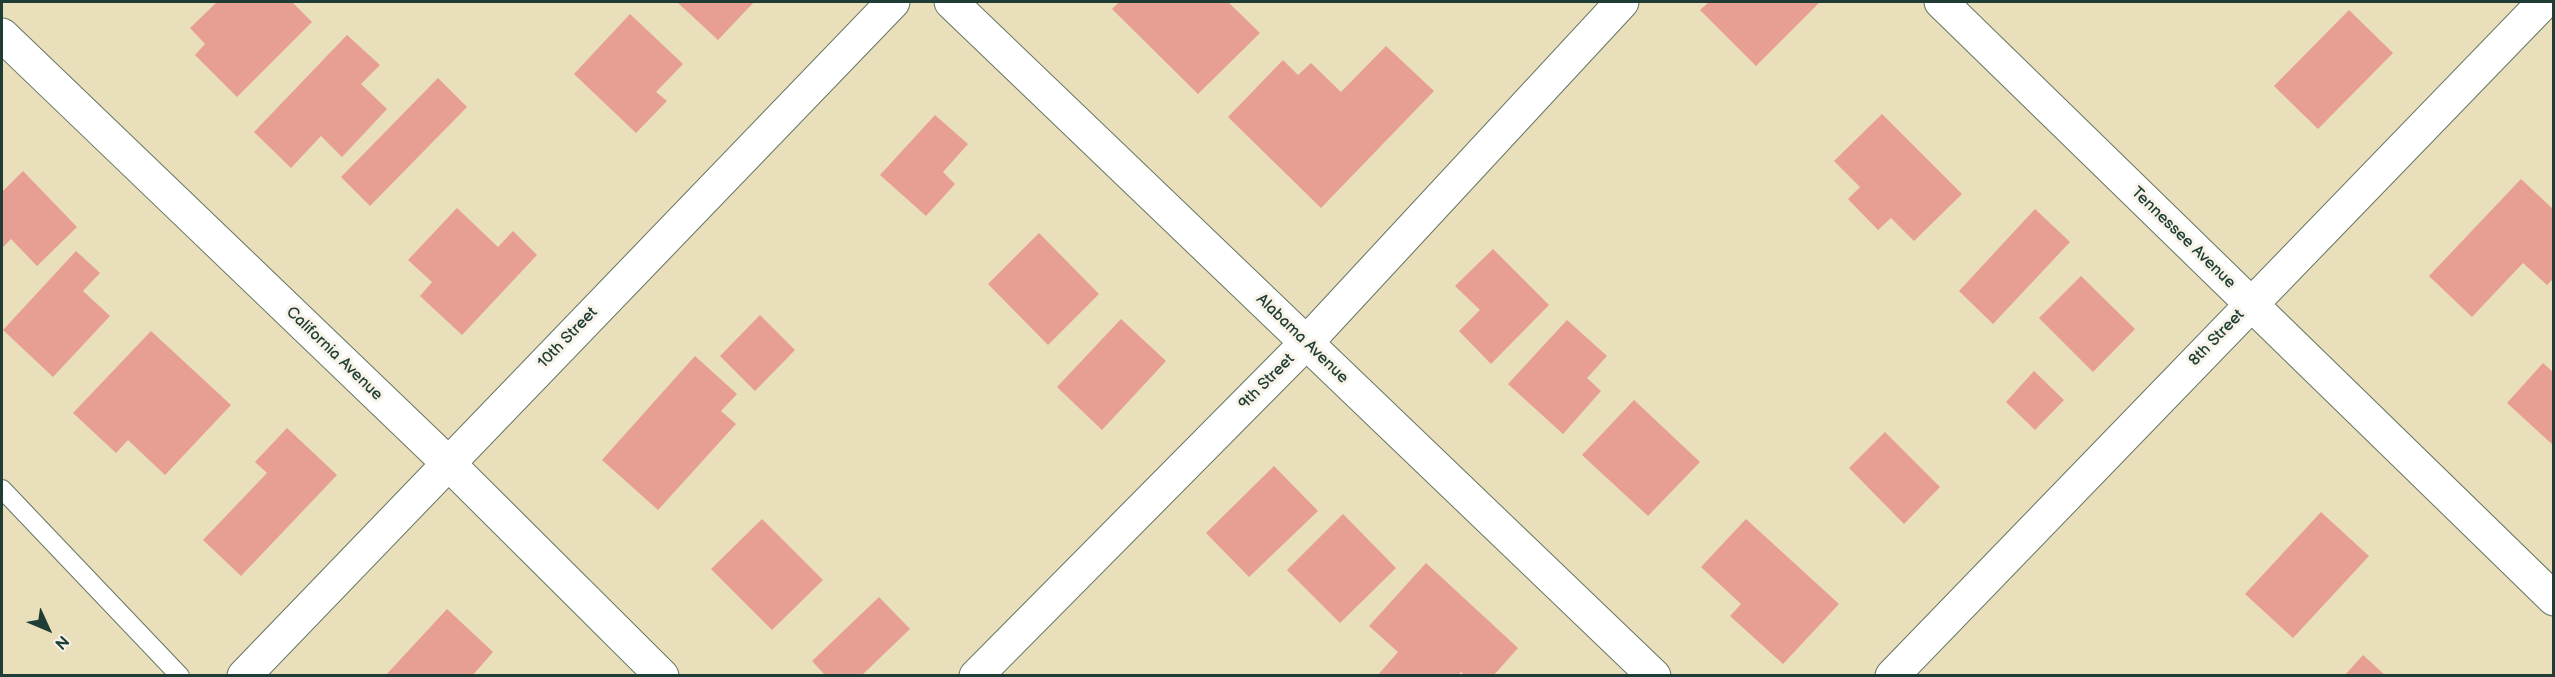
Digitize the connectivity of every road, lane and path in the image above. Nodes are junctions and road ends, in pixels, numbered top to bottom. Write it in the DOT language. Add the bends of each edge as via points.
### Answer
graph roads {
  1 [pos="893,2"];
  2 [pos="951,2"];
  3 [pos="1622,2"];
  4 [pos="1941,2"];
  5 [pos="2544,2"];
  6 [pos="2,35"];
  7 [pos="2250,303"];
  8 [pos="1306,343"];
  9 [pos="448,463"];
  10 [pos="2,489"];
  11 [pos="2553,599"];
  12 [pos="180,675"];
  13 [pos="244,675"];
  14 [pos="662,675"];
  15 [pos="976,675"];
  16 [pos="1654,675"];
  17 [pos="1892,675"];
  1 -- 9 [label="street, 10th Street"];
  2 -- 8 [label="street, Alabama Avenue"];
  3 -- 8 [label="street, 9th Street"];
  4 -- 7 [label="street, Tennessee Avenue"];
  5 -- 7 [label="street, 8th Street"];
  6 -- 9 [label="street, California Avenue"];
  7 -- 11 [label="street, Tennessee Avenue"];
  7 -- 17 [label="street, 8th Street"];
  8 -- 15 [label="street, 9th Street"];
  8 -- 16 [label="street, Alabama Avenue"];
  9 -- 13 [label="street, 10th Street"];
  9 -- 14 [label="street, California Avenue"];
  10 -- 12 [label="lane"];
}
